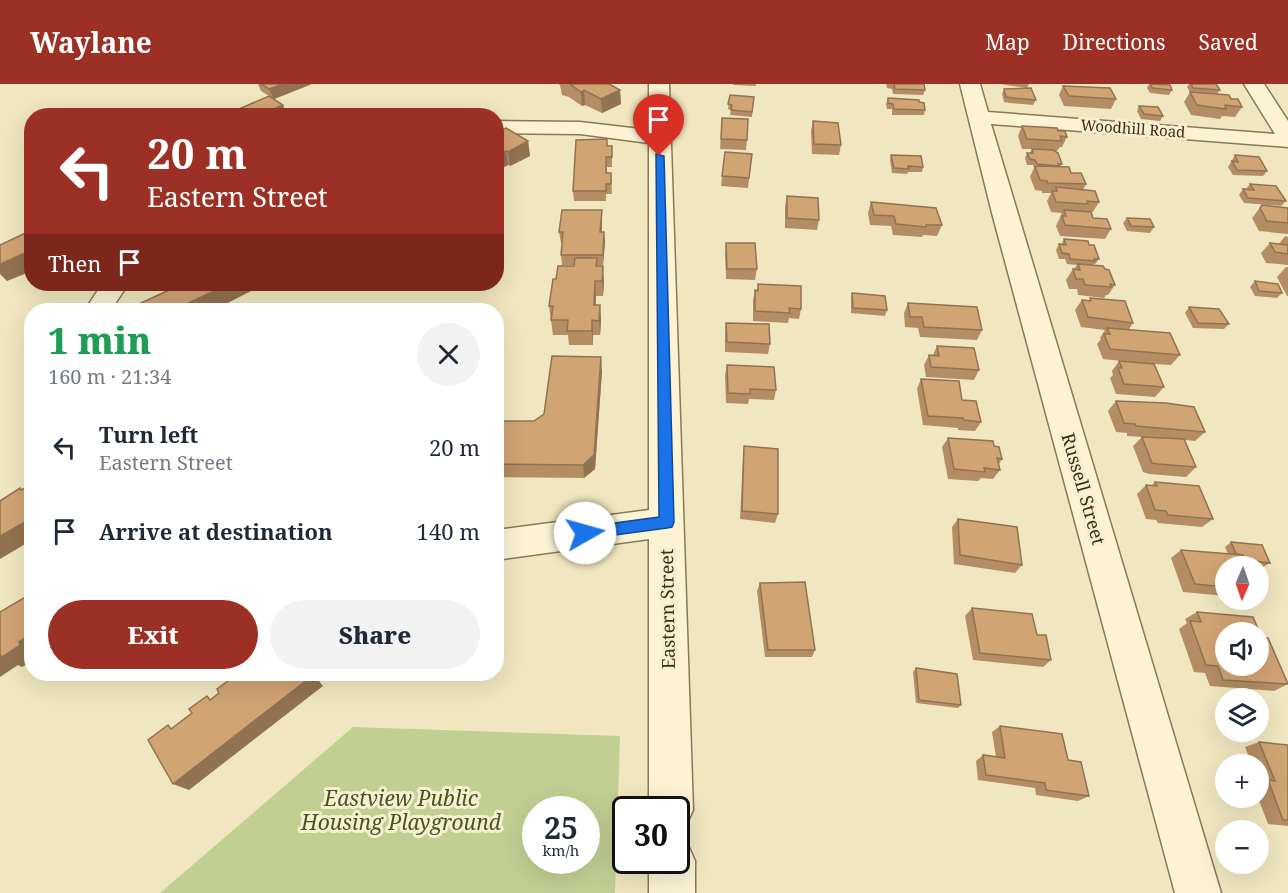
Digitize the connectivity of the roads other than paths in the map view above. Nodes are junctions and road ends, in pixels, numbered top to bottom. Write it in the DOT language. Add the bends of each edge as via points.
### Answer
graph roads {
  1 [pos="659,84"];
  2 [pos="970,84"];
  3 [pos="1254,84"];
  4 [pos="978,117"];
  5 [pos="504,127"];
  6 [pos="659,138"];
  7 [pos="1288,139"];
  8 [pos="667,522"];
  9 [pos="504,544"];
  10 [pos="671,796"];
  11 [pos="672,874"];
  12 [pos="672,893"];
  13 [pos="1198,893"];
  1 -- 6 [label="street, Eastern Street"];
  2 -- 4 [label="street, Russell Street"];
  3 -- 7 [label="street"];
  4 -- 7 [label="street, Woodhill Road"];
  4 -- 13 [label="street, Russell Street"];
  5 -- 6 [label="street" via="580,128"];
  6 -- 8 [label="street, Eastern Street"];
  8 -- 9 [label="street"];
  8 -- 10 [label="street, Eastern Street"];
  11 -- 12 [label="street"];
}
